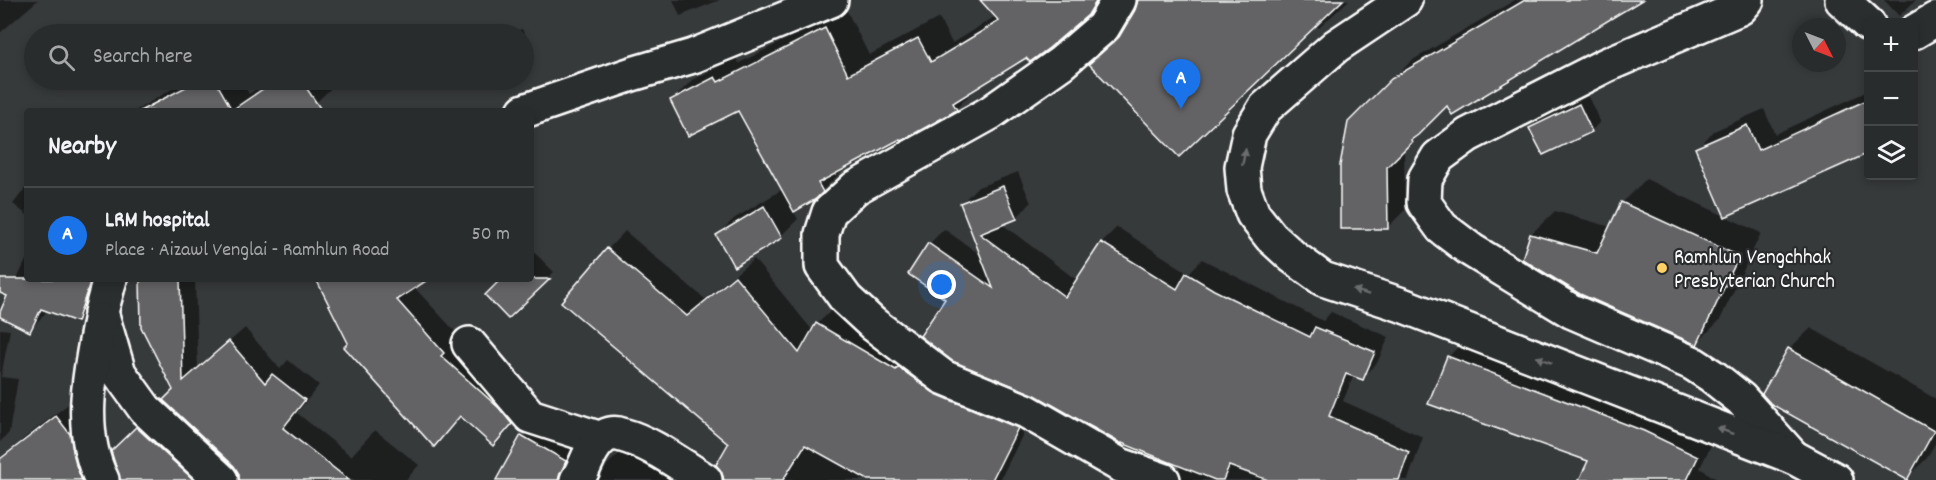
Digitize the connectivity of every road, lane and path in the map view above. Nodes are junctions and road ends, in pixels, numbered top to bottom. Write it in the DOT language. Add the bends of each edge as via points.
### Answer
graph roads {
  1 [pos="831,0"];
  2 [pos="1119,0"];
  3 [pos="1405,0"];
  4 [pos="1747,0"];
  5 [pos="1842,0"];
  6 [pos="1936,19"];
  7 [pos="1864,20"];
  8 [pos="1918,30"];
  9 [pos="533,108"];
  10 [pos="109,282"];
  11 [pos="101,312"];
  12 [pos="469,344"];
  13 [pos="601,439"];
  14 [pos="1793,457"];
  15 [pos="102,480"];
  16 [pos="221,480"];
  17 [pos="577,480"];
  18 [pos="705,480"];
  19 [pos="1162,480"];
  20 [pos="1836,480"];
  1 -- 9 [label="street" via="693,56"];
  2 -- 19 [label="street" via="1103,27 1035,82 990,113 855,188 829,212 822,234 822,266 846,299 873,324 943,377 1026,411 1120,465"];
  14 -- 3 [label="street, one-way" via="1402,305 1323,279 1271,237 1253,214 1244,189 1242,167 1249,134 1265,108 1336,46"];
  4 -- 14 [label="street" via="1740,8 1606,65 1468,135 1438,157 1425,179 1424,203 1442,228 1571,311 1692,363 1712,376 1741,399"];
  5 -- 7 [label="street"];
  6 -- 8 [label="street"];
  10 -- 11 [label="street"];
  11 -- 15 [label="street" via="87,407"];
  11 -- 16 [label="street" via="118,373 145,409"];
  12 -- 13 [label="street" via="530,416"];
  13 -- 17 [label="street" via="588,454"];
  13 -- 18 [label="street" via="620,434"];
  14 -- 20 [label="street"];
}
